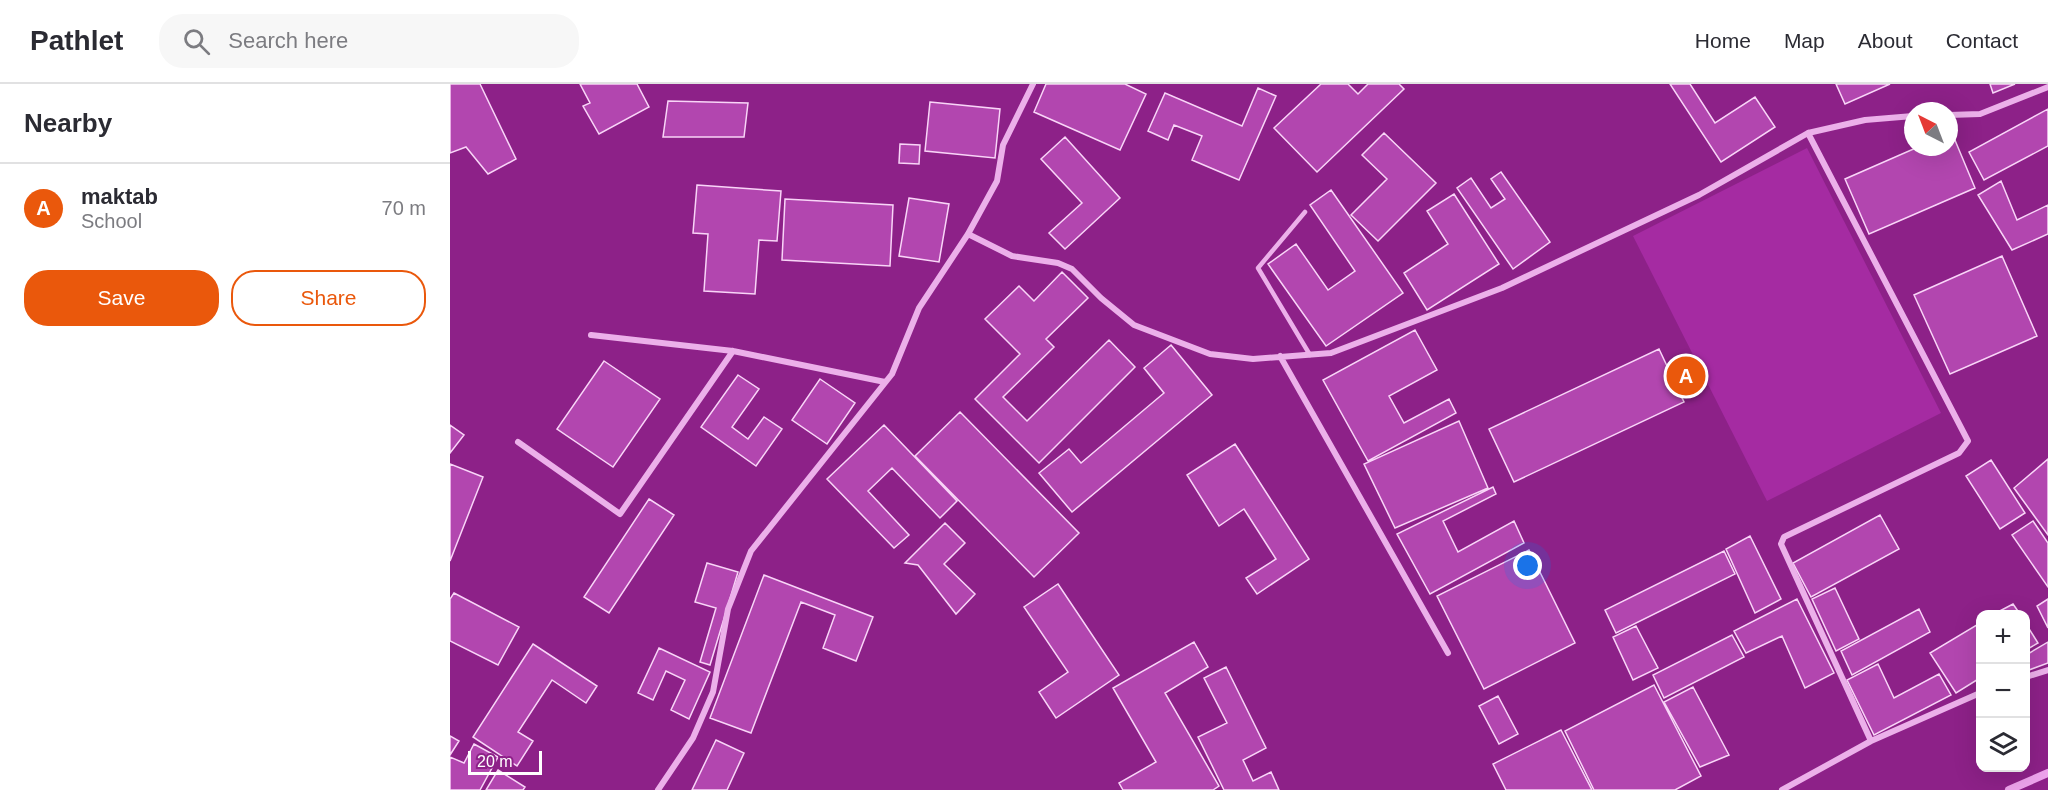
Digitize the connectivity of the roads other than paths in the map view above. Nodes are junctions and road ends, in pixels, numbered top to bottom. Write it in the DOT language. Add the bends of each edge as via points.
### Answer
graph roads {
  1 [pos="1033,84"];
  2 [pos="2048,87"];
  3 [pos="1958,115"];
  4 [pos="1904,117"];
  5 [pos="1808,133"];
  6 [pos="1305,212"];
  7 [pos="968,234"];
  8 [pos="591,335"];
  9 [pos="734,351"];
  10 [pos="1310,355"];
  11 [pos="1280,356"];
  12 [pos="885,382"];
  13 [pos="518,442"];
  14 [pos="1448,653"];
  15 [pos="2048,670"];
  16 [pos="2030,675"];
  17 [pos="1976,695"];
  18 [pos="1871,741"];
  19 [pos="658,790"];
  20 [pos="1782,790"];
  1 -- 7 [label="street" via="1003,145 997,181"];
  2 -- 3 [label="street" via="1980,114"];
  4 -- 5 [label="street" via="1865,120"];
  5 -- 10 [label="street" via="1699,195 1502,288 1331,353"];
  5 -- 18 [label="street" via="1968,441 1959,453 1784,537 1781,544"];
  6 -- 10 [label="lane" via="1258,268"];
  7 -- 11 [label="street" via="1012,256 1072,269 1134,325 1177,343 1220,356"];
  7 -- 12 [label="street" via="919,308 892,374"];
  8 -- 9 [label="street"];
  9 -- 12 [label="street"];
  9 -- 13 [label="street" via="620,514"];
  10 -- 11 [label="street"];
  11 -- 14 [label="street"];
  12 -- 19 [label="street" via="751,551 728,609 713,692 693,738"];
  15 -- 16 [label="street"];
  17 -- 18 [label="street"];
  18 -- 20 [label="street"];
}
